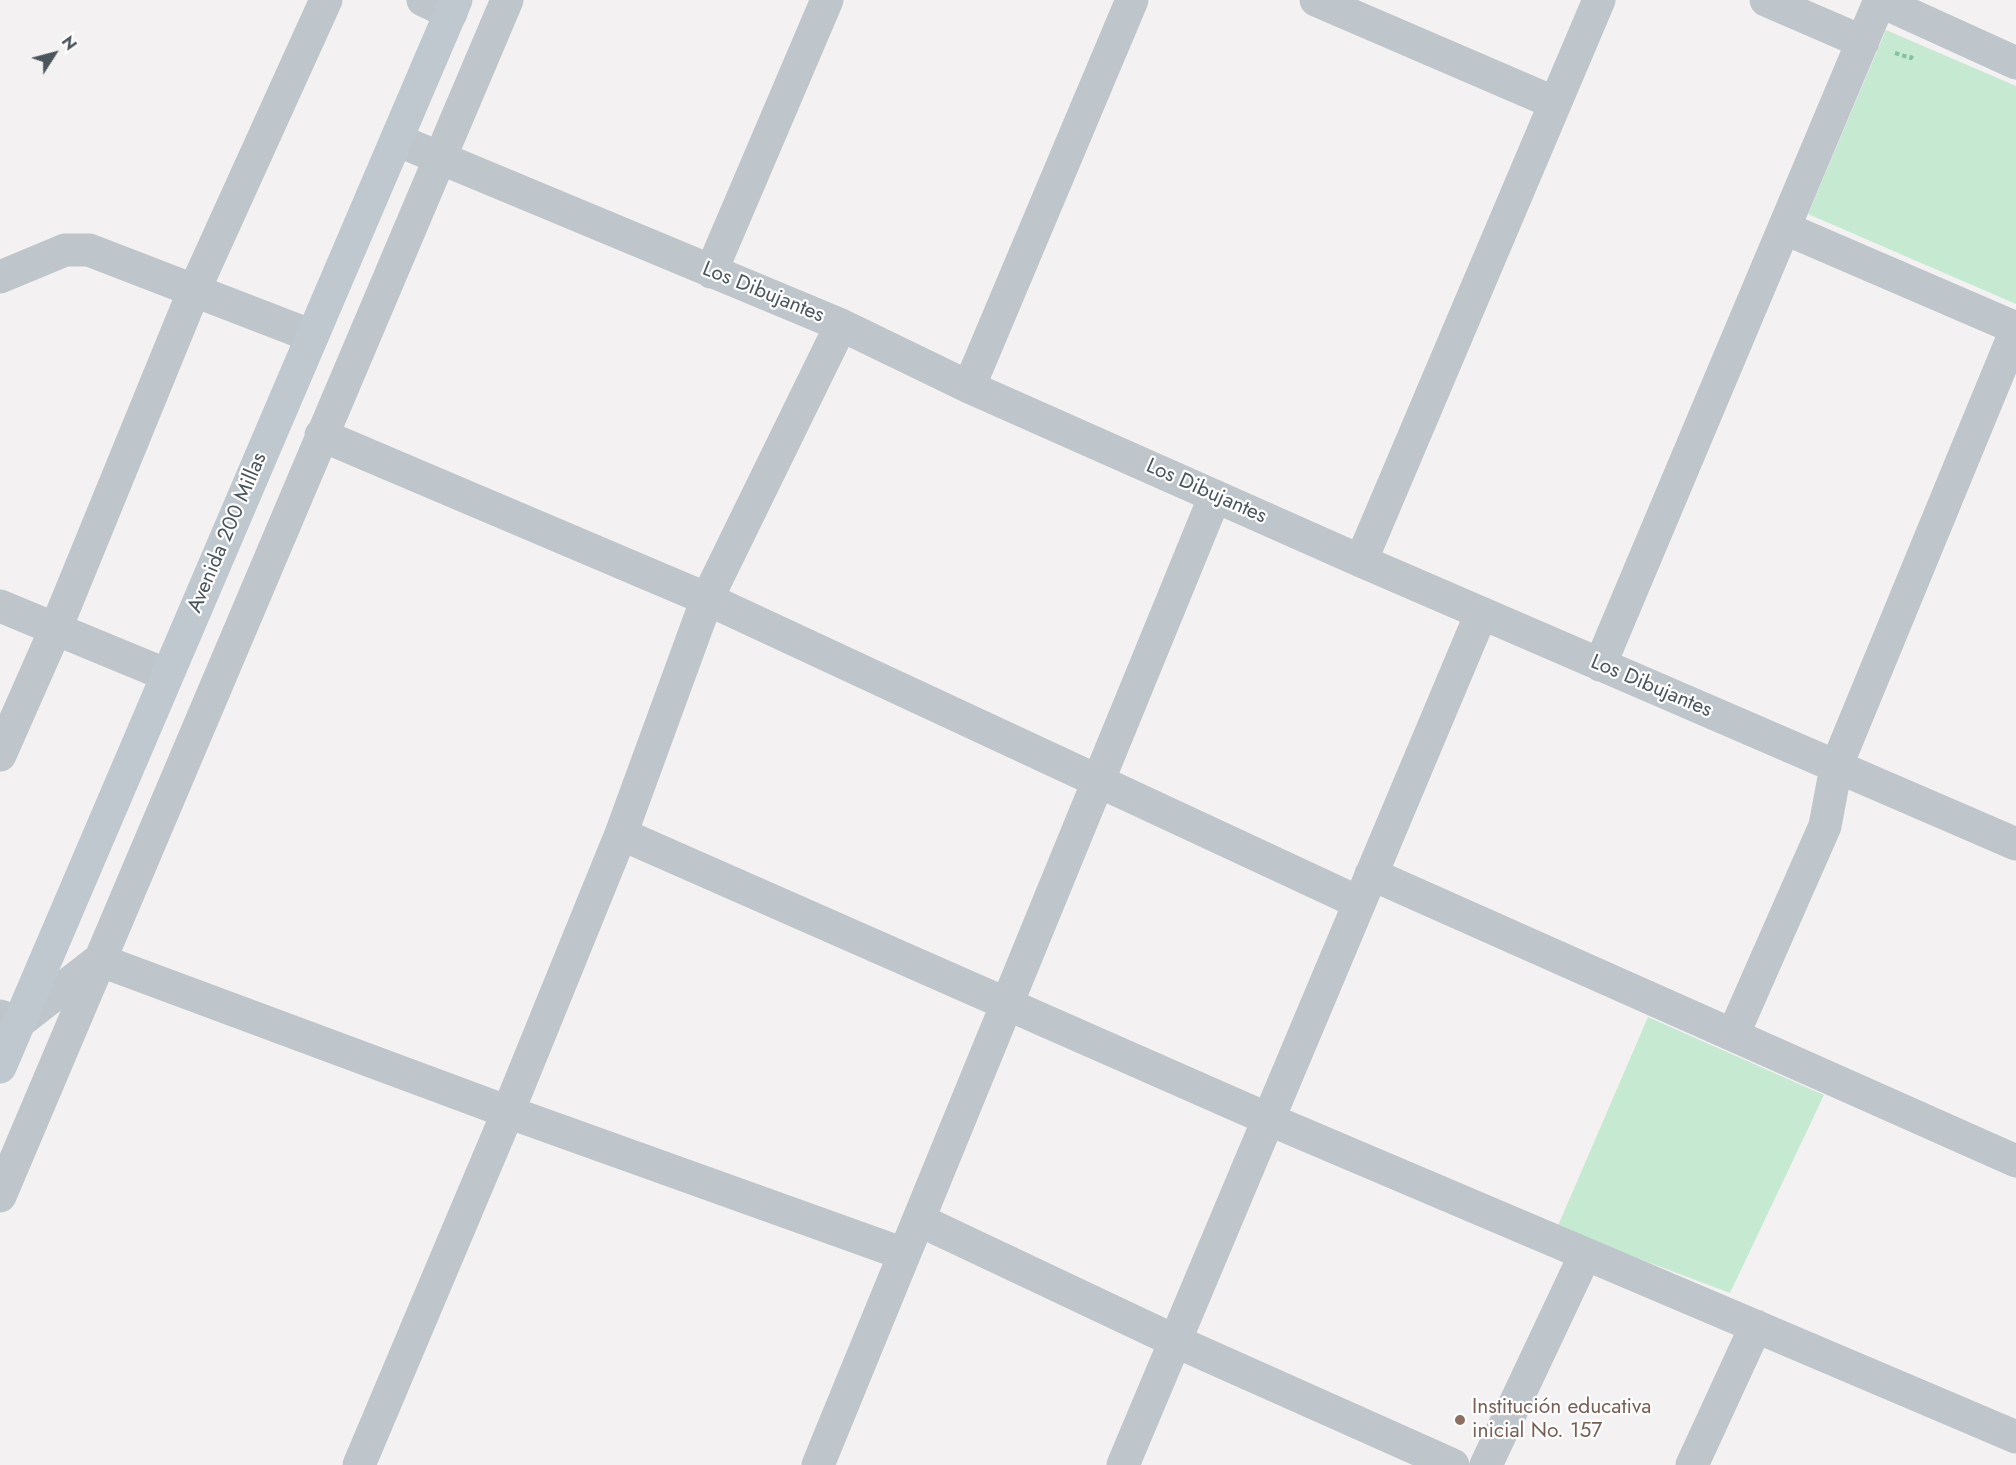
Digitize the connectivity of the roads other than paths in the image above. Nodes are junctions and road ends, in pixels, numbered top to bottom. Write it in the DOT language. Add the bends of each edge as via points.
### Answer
graph roads {
  1 [pos="326,0"];
  2 [pos="507,0"];
  3 [pos="827,0"];
  4 [pos="1132,0"];
  5 [pos="1316,0"];
  6 [pos="1599,0"];
  7 [pos="1766,0"];
  8 [pos="1880,0"];
  9 [pos="443,4"];
  10 [pos="1863,42"];
  11 [pos="2016,63"];
  12 [pos="1555,103"];
  13 [pos="397,140"];
  14 [pos="438,158"];
  15 [pos="1784,228"];
  16 [pos="711,272"];
  17 [pos="0,277"];
  18 [pos="193,292"];
  19 [pos="842,326"];
  20 [pos="2016,329"];
  21 [pos="312,336"];
  22 [pos="969,387"];
  23 [pos="321,435"];
  24 [pos="1215,496"];
  25 [pos="1361,561"];
  26 [pos="708,599"];
  27 [pos="0,606"];
  28 [pos="1481,614"];
  29 [pos="56,628"];
  30 [pos="1600,665"];
  31 [pos="167,675"];
  32 [pos="0,755"];
  33 [pos="1836,767"];
  34 [pos="1098,783"];
  35 [pos="621,834"];
  36 [pos="2016,844"];
  37 [pos="1365,888"];
  38 [pos="99,960"];
  39 [pos="1007,1004"];
  40 [pos="9,1019"];
  41 [pos="1733,1035"];
  42 [pos="0,1067"];
  43 [pos="508,1112"];
  44 [pos="1268,1119"];
  45 [pos="2016,1161"];
  46 [pos="0,1196"];
  47 [pos="919,1220"];
  48 [pos="904,1254"];
  49 [pos="1585,1255"];
  50 [pos="1756,1326"];
  51 [pos="1175,1341"];
  52 [pos="2016,1437"];
  53 [pos="359,1465"];
  54 [pos="818,1465"];
  55 [pos="1123,1465"];
  56 [pos="1453,1465"];
  57 [pos="1486,1465"];
  58 [pos="1692,1465"];
  1 -- 18 [label="street"];
  2 -- 14 [label="street"];
  3 -- 16 [label="street"];
  4 -- 22 [label="street"];
  5 -- 12 [label="street"];
  6 -- 12 [label="street"];
  7 -- 10 [label="street"];
  8 -- 10 [label="street"];
  8 -- 11 [label="street"];
  9 -- 13 [label="main road, Avenida 200 Millas"];
  10 -- 15 [label="street"];
  12 -- 25 [label="street"];
  13 -- 14 [label="street, Los Dibujantes"];
  13 -- 21 [label="main road, Avenida 200 Millas"];
  14 -- 16 [label="street, Los Dibujantes"];
  14 -- 23 [label="street"];
  15 -- 20 [label="street"];
  15 -- 30 [label="street"];
  16 -- 19 [label="street, Los Dibujantes"];
  17 -- 18 [label="street" via="65,250 89,250"];
  18 -- 21 [label="street"];
  18 -- 29 [label="street"];
  19 -- 22 [label="street, Los Dibujantes"];
  19 -- 26 [label="street"];
  20 -- 33 [label="street"];
  21 -- 31 [label="main road, Avenida 200 Millas"];
  22 -- 24 [label="street, Los Dibujantes"];
  23 -- 26 [label="street"];
  23 -- 38 [label="street"];
  24 -- 25 [label="street, Los Dibujantes"];
  24 -- 34 [label="street"];
  25 -- 28 [label="street, Los Dibujantes"];
  26 -- 34 [label="street"];
  26 -- 35 [label="street"];
  27 -- 29 [label="street"];
  28 -- 30 [label="street, Los Dibujantes"];
  28 -- 37 [label="street"];
  29 -- 31 [label="street"];
  29 -- 32 [label="street"];
  30 -- 33 [label="street, Los Dibujantes"];
  31 -- 40 [label="main road, Avenida 200 Millas"];
  33 -- 36 [label="street, Los Dibujantes"];
  33 -- 41 [label="street" via="1825,826"];
  34 -- 37 [label="street"];
  34 -- 39 [label="street"];
  35 -- 39 [label="street"];
  35 -- 43 [label="street"];
  37 -- 41 [label="street"];
  37 -- 44 [label="street"];
  38 -- 40 [label="street"];
  38 -- 43 [label="street"];
  38 -- 46 [label="street"];
  39 -- 44 [label="street"];
  39 -- 47 [label="street"];
  40 -- 42 [label="main road, Avenida 200 Millas"];
  41 -- 45 [label="street"];
  43 -- 48 [label="street"];
  43 -- 53 [label="street"];
  44 -- 49 [label="street"];
  44 -- 51 [label="street"];
  47 -- 48 [label="street"];
  47 -- 51 [label="street"];
  48 -- 54 [label="street"];
  49 -- 50 [label="street"];
  49 -- 57 [label="street"];
  50 -- 52 [label="street"];
  50 -- 58 [label="street"];
  51 -- 55 [label="street"];
  51 -- 56 [label="street"];
}
